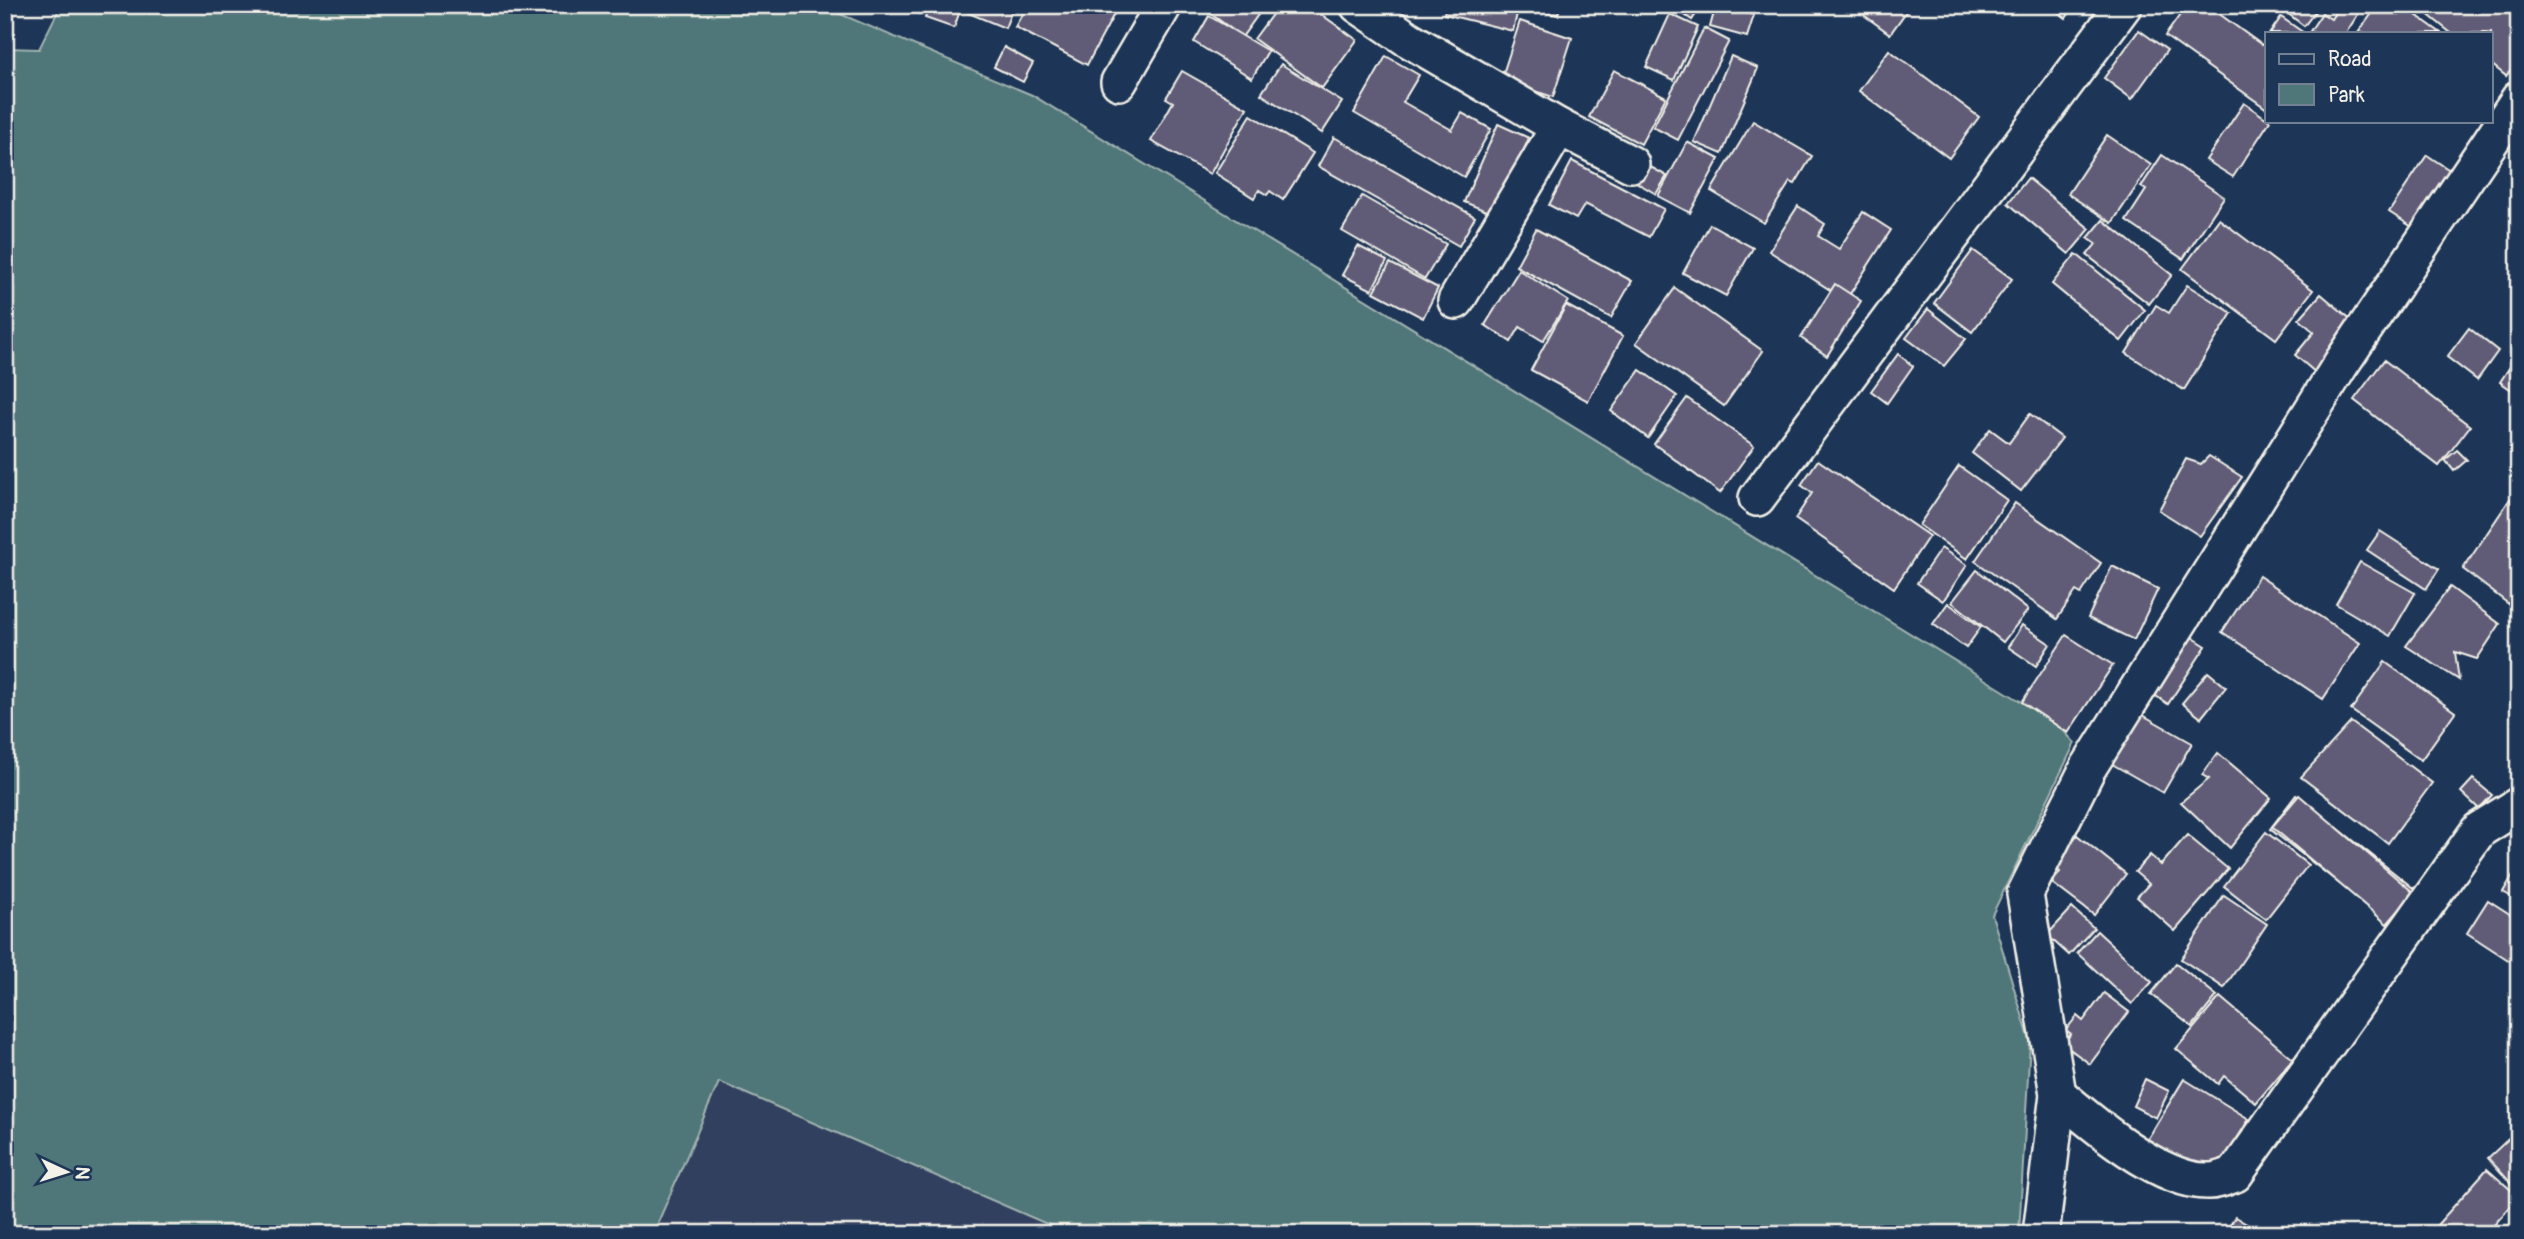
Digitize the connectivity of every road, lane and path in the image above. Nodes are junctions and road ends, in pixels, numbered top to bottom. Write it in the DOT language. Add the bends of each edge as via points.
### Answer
graph roads {
  1 [pos="1164,5"];
  2 [pos="1358,5"];
  3 [pos="2124,5"];
  4 [pos="1119,82"];
  5 [pos="2519,99"];
  6 [pos="1559,127"];
  7 [pos="1631,164"];
  8 [pos="1456,301"];
  9 [pos="1757,498"];
  10 [pos="2519,805"];
  11 [pos="2059,1094"];
  12 [pos="2040,1234"];
  1 -- 4 [label="street"];
  2 -- 6 [label="street"];
  3 -- 9 [label="street"];
  5 -- 11 [label="street" via="2341,364 2088,768 2025,894"];
  6 -- 7 [label="street"];
  6 -- 8 [label="street"];
  10 -- 11 [label="street" via="2479,830 2235,1174 2211,1181 2193,1180 2158,1167 2098,1128"];
  11 -- 12 [label="street"];
}
